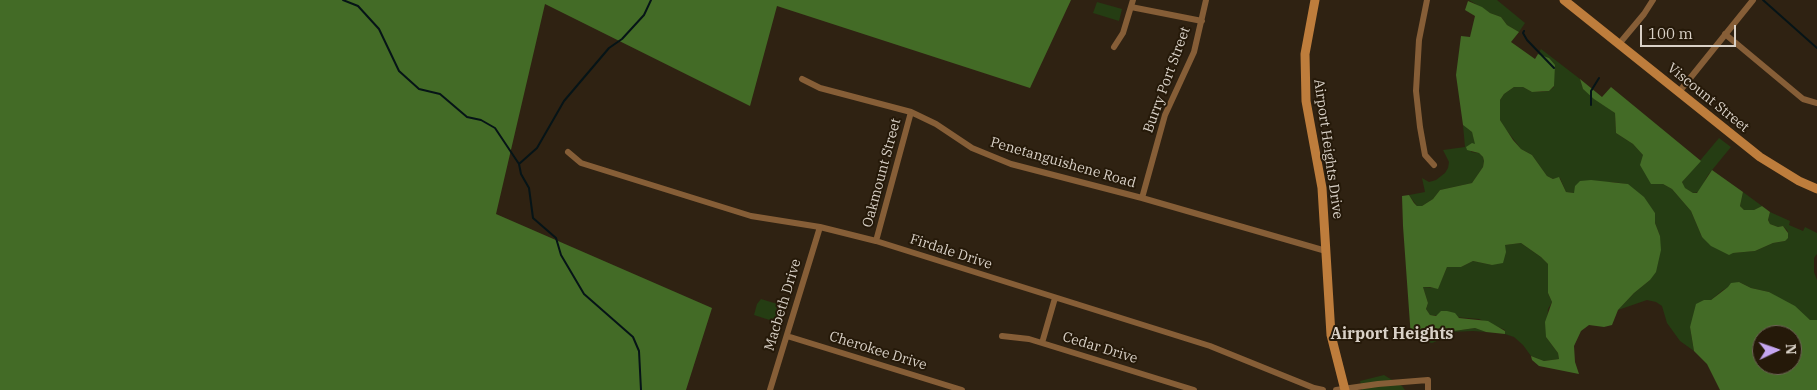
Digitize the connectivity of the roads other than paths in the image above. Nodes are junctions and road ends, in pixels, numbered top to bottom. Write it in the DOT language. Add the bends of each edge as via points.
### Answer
graph roads {
  1 [pos="1206,0"];
  2 [pos="1315,0"];
  3 [pos="1427,0"];
  4 [pos="1564,0"];
  5 [pos="1653,0"];
  6 [pos="1753,0"];
  7 [pos="1132,4"];
  8 [pos="1202,21"];
  9 [pos="1726,34"];
  10 [pos="1619,44"];
  11 [pos="1114,47"];
  12 [pos="802,79"];
  13 [pos="1679,92"];
  14 [pos="1817,102"];
  15 [pos="911,112"];
  16 [pos="568,152"];
  17 [pos="1434,165"];
  18 [pos="1817,189"];
  19 [pos="1142,198"];
  20 [pos="820,228"];
  21 [pos="876,241"];
  22 [pos="1326,251"];
  23 [pos="1055,298"];
  24 [pos="787,336"];
  25 [pos="1002,336"];
  26 [pos="1042,343"];
  27 [pos="1342,389"];
  28 [pos="770,390"];
  29 [pos="962,390"];
  30 [pos="1194,390"];
  31 [pos="1323,390"];
  32 [pos="1428,390"];
  1 -- 8 [label="street, Burry Port Street"];
  2 -- 22 [label="street, Airport Heights Drive" via="1305,54 1305,86 1322,188"];
  3 -- 17 [label="street" via="1418,40 1416,91 1425,155"];
  4 -- 10 [label="street, Viscount Street"];
  5 -- 10 [label="street"];
  6 -- 9 [label="street"];
  7 -- 8 [label="street"];
  7 -- 11 [label="street" via="1123,33"];
  8 -- 19 [label="street, Burry Port Street" via="1194,52 1165,115"];
  9 -- 13 [label="street"];
  9 -- 14 [label="street" via="1803,99"];
  10 -- 13 [label="street, Viscount Street"];
  12 -- 15 [label="street, Penetanguishene Road" via="820,88"];
  13 -- 18 [label="street, Viscount Street" via="1760,157"];
  15 -- 19 [label="street, Penetanguishene Road" via="972,148 998,159"];
  15 -- 21 [label="street, Oakmount Street"];
  16 -- 20 [label="street, Firdale Drive" via="581,163 751,216"];
  19 -- 22 [label="street, Penetanguishene Road"];
  20 -- 21 [label="street, Firdale Drive"];
  20 -- 24 [label="street, Macbeth Drive"];
  21 -- 23 [label="street, Firdale Drive"];
  22 -- 27 [label="street, Airport Heights Drive" via="1331,334"];
  23 -- 26 [label="street, Cedar Drive"];
  23 -- 31 [label="street, Firdale Drive" via="1210,346"];
  24 -- 28 [label="street, Macbeth Drive"];
  24 -- 29 [label="street, Cherokee Drive"];
  25 -- 26 [label="street"];
  26 -- 30 [label="street, Cedar Drive"];
  27 -- 32 [label="street" via="1428,380"];
}
